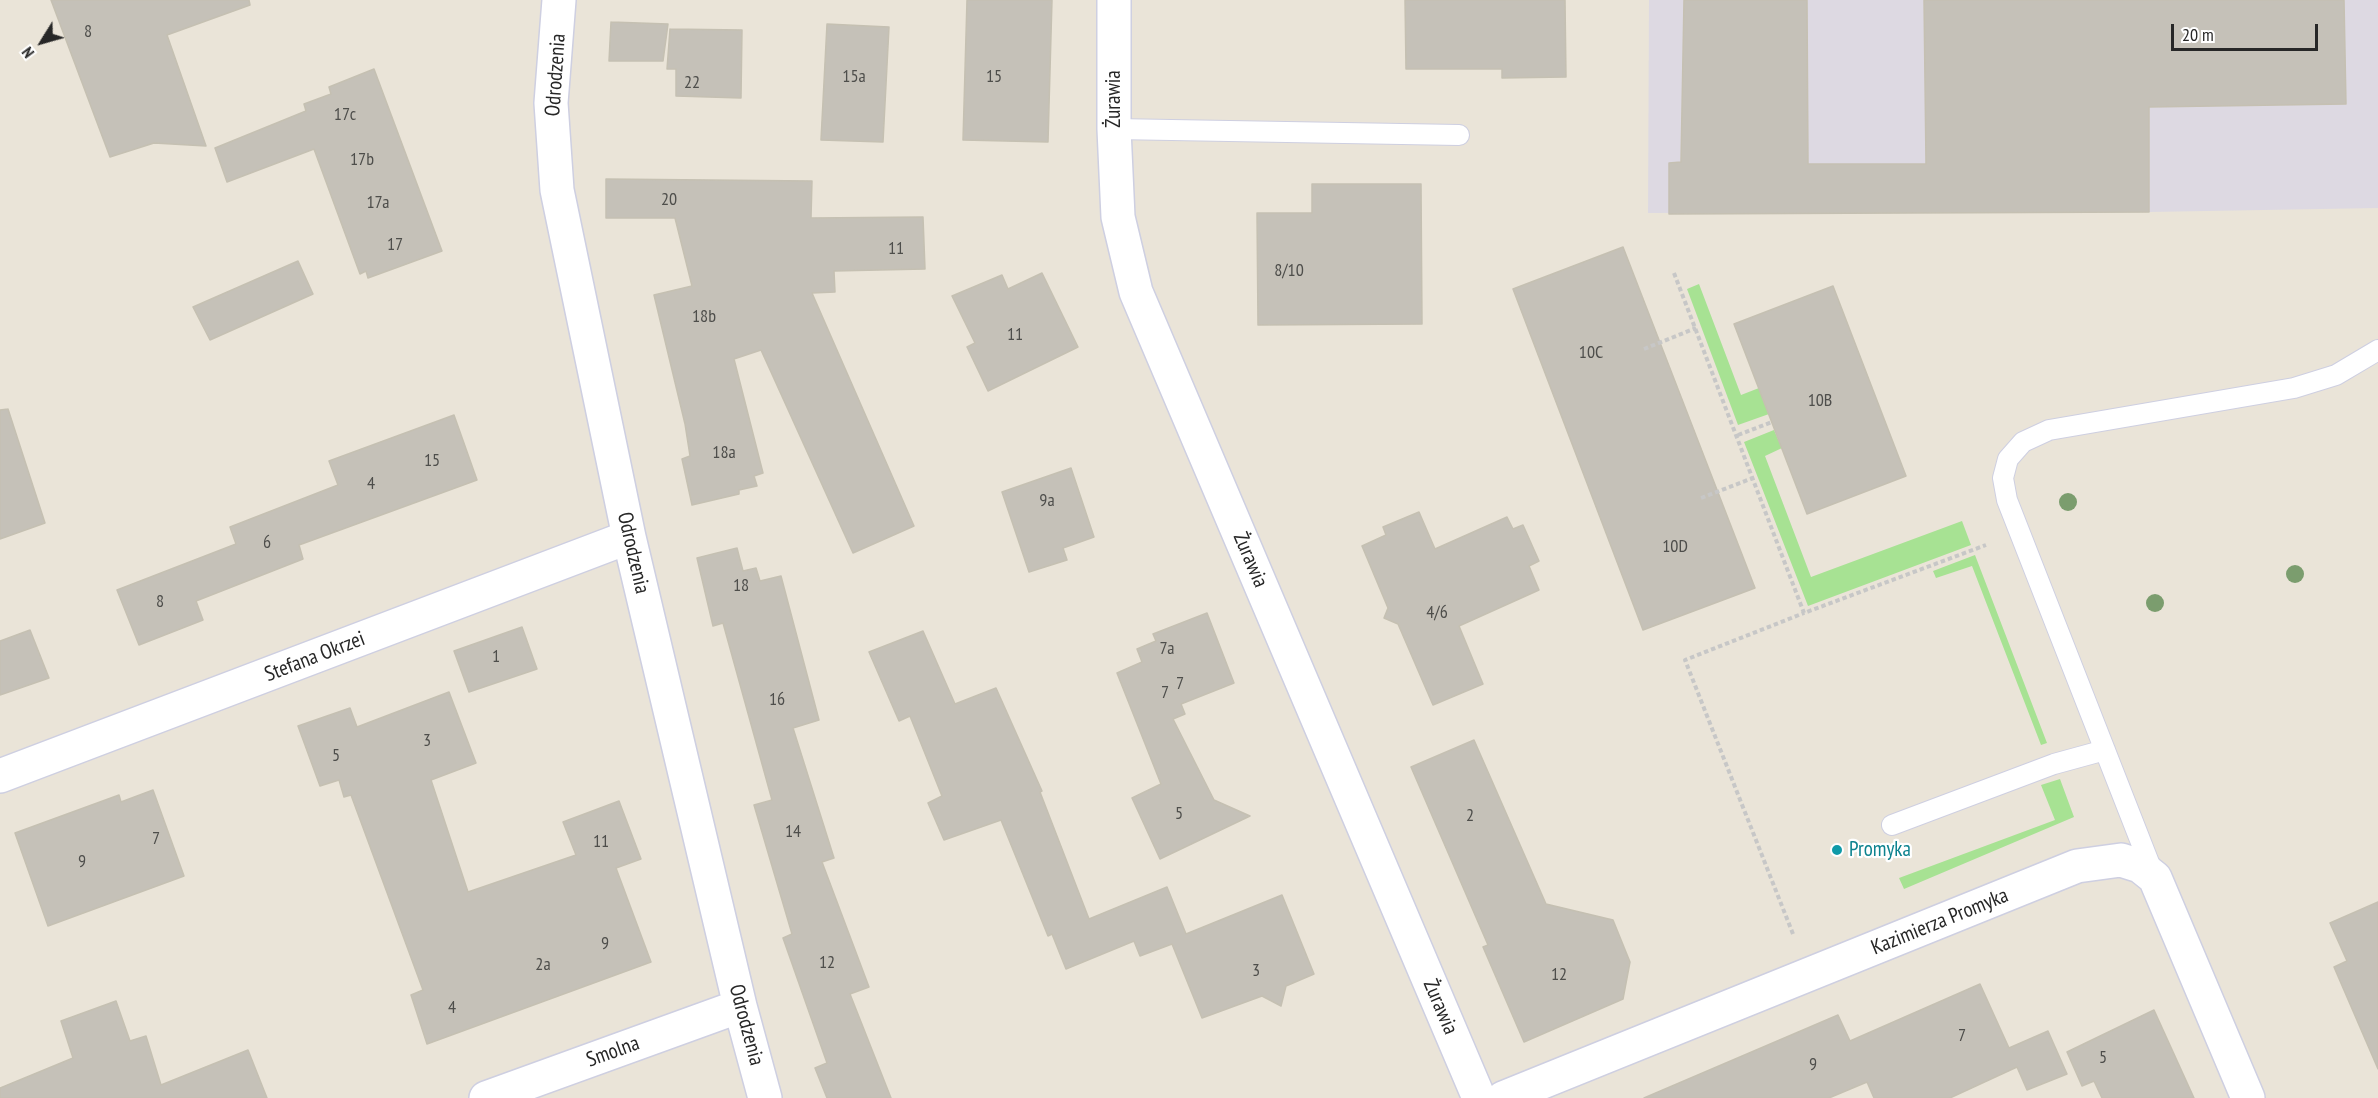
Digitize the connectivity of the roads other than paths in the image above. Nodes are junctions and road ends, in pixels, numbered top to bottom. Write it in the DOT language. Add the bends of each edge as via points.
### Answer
graph roads {
  1 [pos="559,0"];
  2 [pos="1114,0"];
  3 [pos="1114,129"];
  4 [pos="1459,135"];
  5 [pos="2378,350"];
  6 [pos="629,537"];
  7 [pos="2104,750"];
  8 [pos="0,776"];
  9 [pos="1892,825"];
  10 [pos="2155,878"];
  11 [pos="740,1006"];
  12 [pos="486,1098"];
  13 [pos="765,1098"];
  14 [pos="1479,1098"];
  15 [pos="1503,1098"];
  16 [pos="2248,1098"];
  1 -- 6 [label="street, Odrodzenia" via="551,103 557,190"];
  2 -- 3 [label="street, Żurawia"];
  3 -- 4 [label="lane"];
  3 -- 14 [label="street, Żurawia" via="1118,217 1136,292"];
  5 -- 7 [label="lane" via="2336,375 2294,388 2049,430 2023,442 2008,459 2003,478 2007,500"];
  6 -- 8 [label="street, Stefana Okrzei"];
  6 -- 11 [label="street, Odrodzenia"];
  7 -- 9 [label="lane" via="2054,764"];
  7 -- 10 [label="lane"];
  10 -- 15 [label="street, Kazimierza Promyka" via="2140,866 2121,860 2077,866"];
  10 -- 16 [label="street"];
  11 -- 12 [label="street, Smolna"];
  11 -- 13 [label="street, Odrodzenia"];
}
